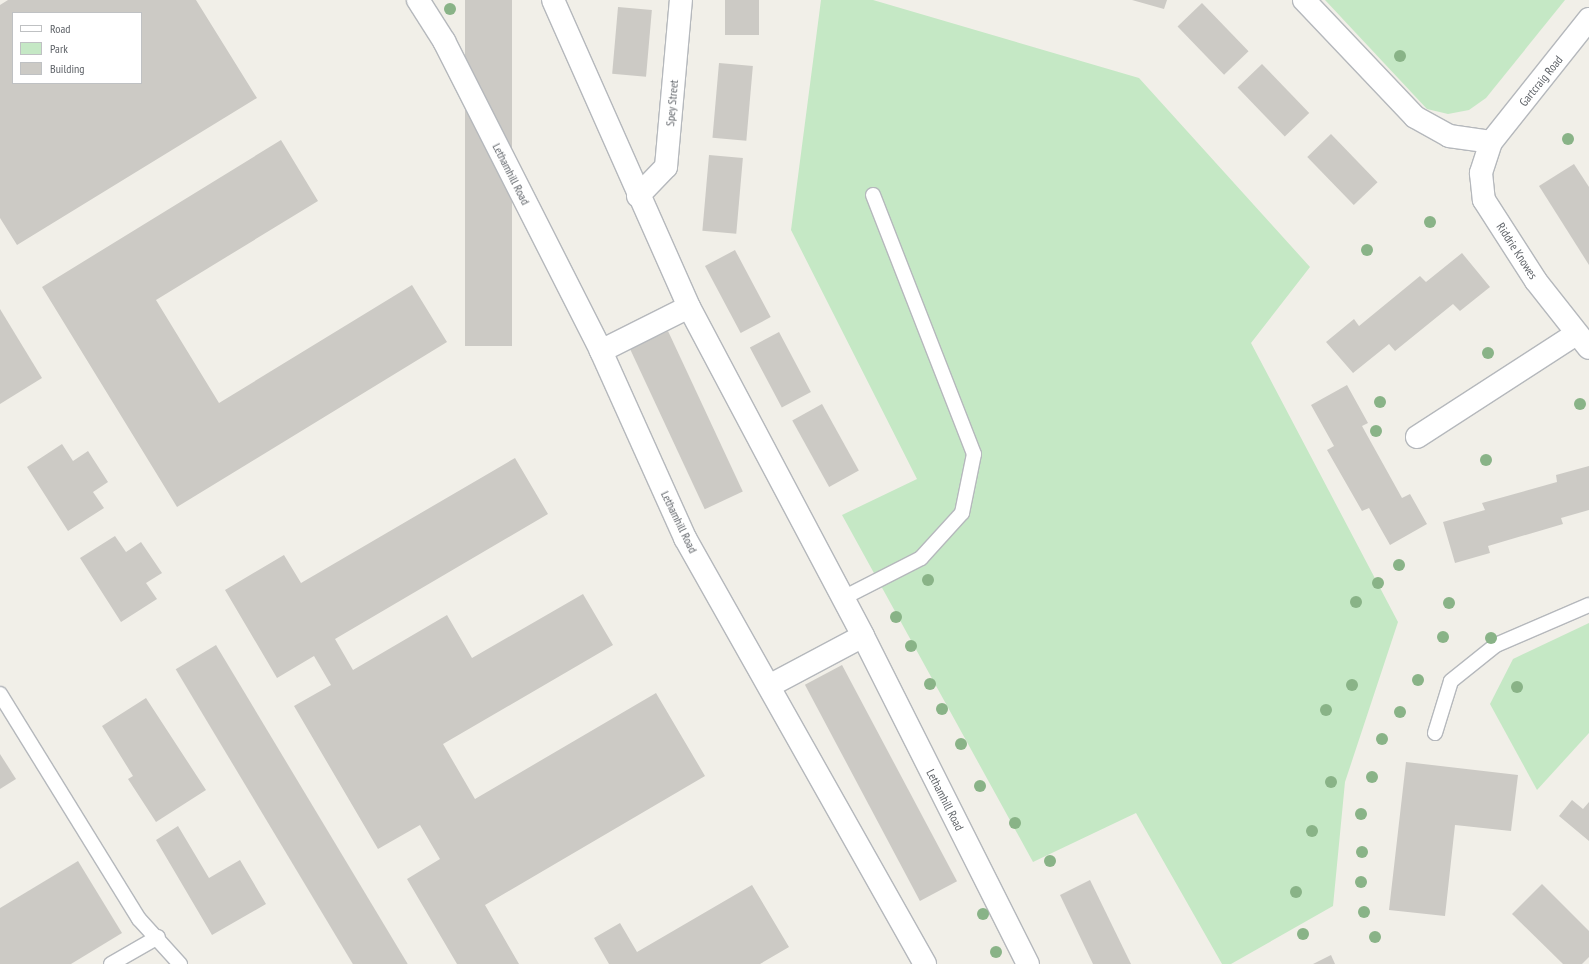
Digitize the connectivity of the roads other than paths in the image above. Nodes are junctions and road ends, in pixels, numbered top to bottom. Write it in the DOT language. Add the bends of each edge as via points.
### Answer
graph roads {
  1 [pos="418,0"];
  2 [pos="553,0"];
  3 [pos="681,0"];
  4 [pos="1304,0"];
  5 [pos="1589,19"];
  6 [pos="1491,142"];
  7 [pos="873,195"];
  8 [pos="638,196"];
  9 [pos="688,307"];
  10 [pos="1582,341"];
  11 [pos="601,351"];
  12 [pos="1417,437"];
  13 [pos="843,598"];
  14 [pos="1589,605"];
  15 [pos="863,636"];
  16 [pos="769,686"];
  17 [pos="0,694"];
  18 [pos="1434,733"];
  19 [pos="158,937"];
  20 [pos="110,964"];
  21 [pos="180,964"];
  22 [pos="925,964"];
  23 [pos="1028,964"];
  1 -- 11 [label="street, Lethamhill Road" via="444,41"];
  2 -- 8 [label="street, Lethamhill Road"];
  3 -- 8 [label="street, Spey Street" via="666,167"];
  4 -- 6 [label="street" via="1415,117 1449,136"];
  5 -- 6 [label="street, Gartcraig Road"];
  6 -- 10 [label="street, Riddrie Knowes" via="1481,173 1484,200 1536,281"];
  7 -- 13 [label="lane" via="974,454 962,513 932,547 921,558"];
  8 -- 9 [label="street, Lethamhill Road"];
  9 -- 11 [label="street"];
  9 -- 13 [label="street, Lethamhill Road"];
  10 -- 12 [label="street"];
  11 -- 16 [label="street, Lethamhill Road" via="685,538"];
  13 -- 15 [label="street, Lethamhill Road"];
  14 -- 18 [label="lane" via="1496,645 1451,681"];
  15 -- 16 [label="street"];
  15 -- 23 [label="street, Lethamhill Road"];
  16 -- 22 [label="street, Lethamhill Road"];
  17 -- 19 [label="lane" via="139,919"];
  19 -- 20 [label="lane"];
  19 -- 21 [label="lane"];
}
